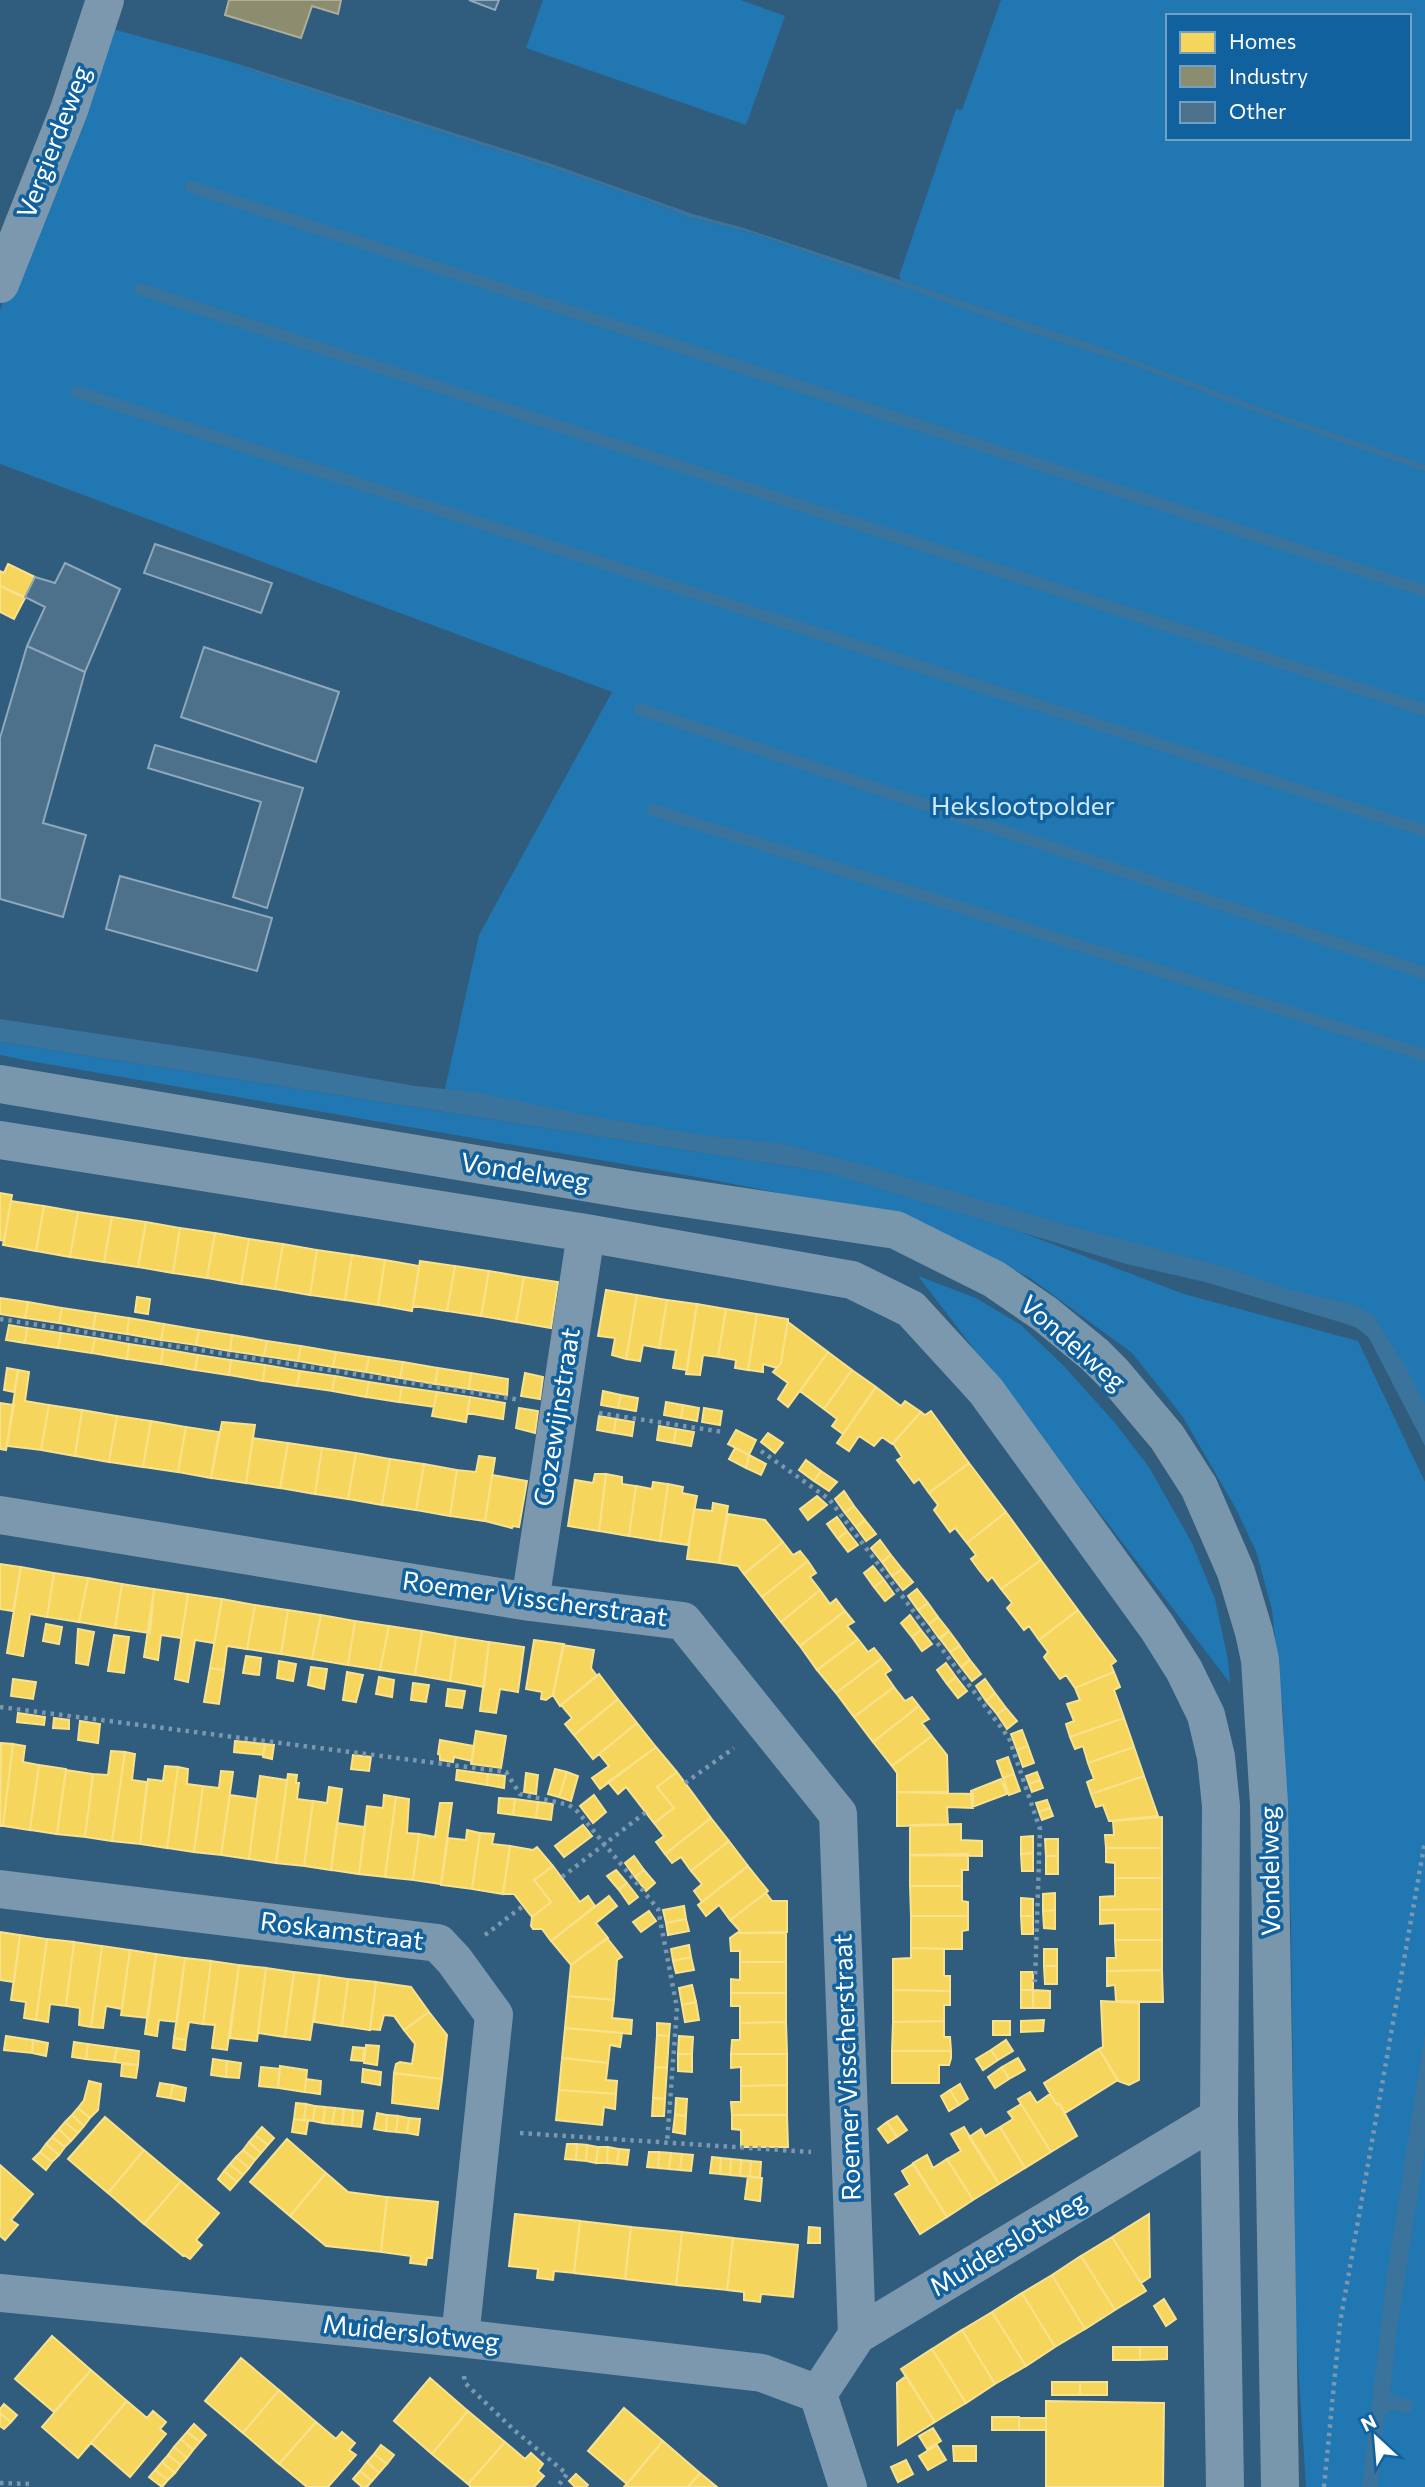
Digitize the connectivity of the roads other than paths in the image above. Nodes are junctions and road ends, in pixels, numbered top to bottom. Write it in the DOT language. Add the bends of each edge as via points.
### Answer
graph roads {
  1 [pos="105,0"];
  2 [pos="0,284"];
  3 [pos="0,1084"];
  4 [pos="0,1140"];
  5 [pos="586,1233"];
  6 [pos="0,1515"];
  7 [pos="530,1602"];
  8 [pos="0,1889"];
  9 [pos="1219,2117"];
  10 [pos="0,2293"];
  11 [pos="856,2336"];
  12 [pos="460,2337"];
  13 [pos="818,2394"];
  14 [pos="848,2487"];
  15 [pos="1225,2487"];
  16 [pos="1280,2487"];
  1 -- 2 [label="street, Vergierdeweg" via="69,110"];
  3 -- 16 [label="main road, Vondelweg" via="896,1230 994,1279 1045,1314 1113,1373 1167,1437 1199,1487 1236,1572 1259,1660 1269,1804"];
  4 -- 5 [label="street, Vondelweg"];
  5 -- 7 [label="street, Gozewijnstraat"];
  5 -- 9 [label="street, Vondelweg" via="852,1280 911,1309 986,1391 1072,1508 1157,1627 1206,1715 1221,1807"];
  6 -- 7 [label="street, Roemer Visscherstraat"];
  7 -- 11 [label="street, Roemer Visscherstraat" via="683,1620 838,1814"];
  8 -- 12 [label="street, Roskamstraat" via="438,1943 494,2015"];
  9 -- 11 [label="street, Muiderslotweg"];
  9 -- 15 [label="street, Vondelweg"];
  10 -- 12 [label="street, Muiderslotweg"];
  11 -- 13 [label="street, Muiderslotweg"];
  12 -- 13 [label="street, Muiderslotweg" via="762,2373"];
  13 -- 14 [label="street"];
}
